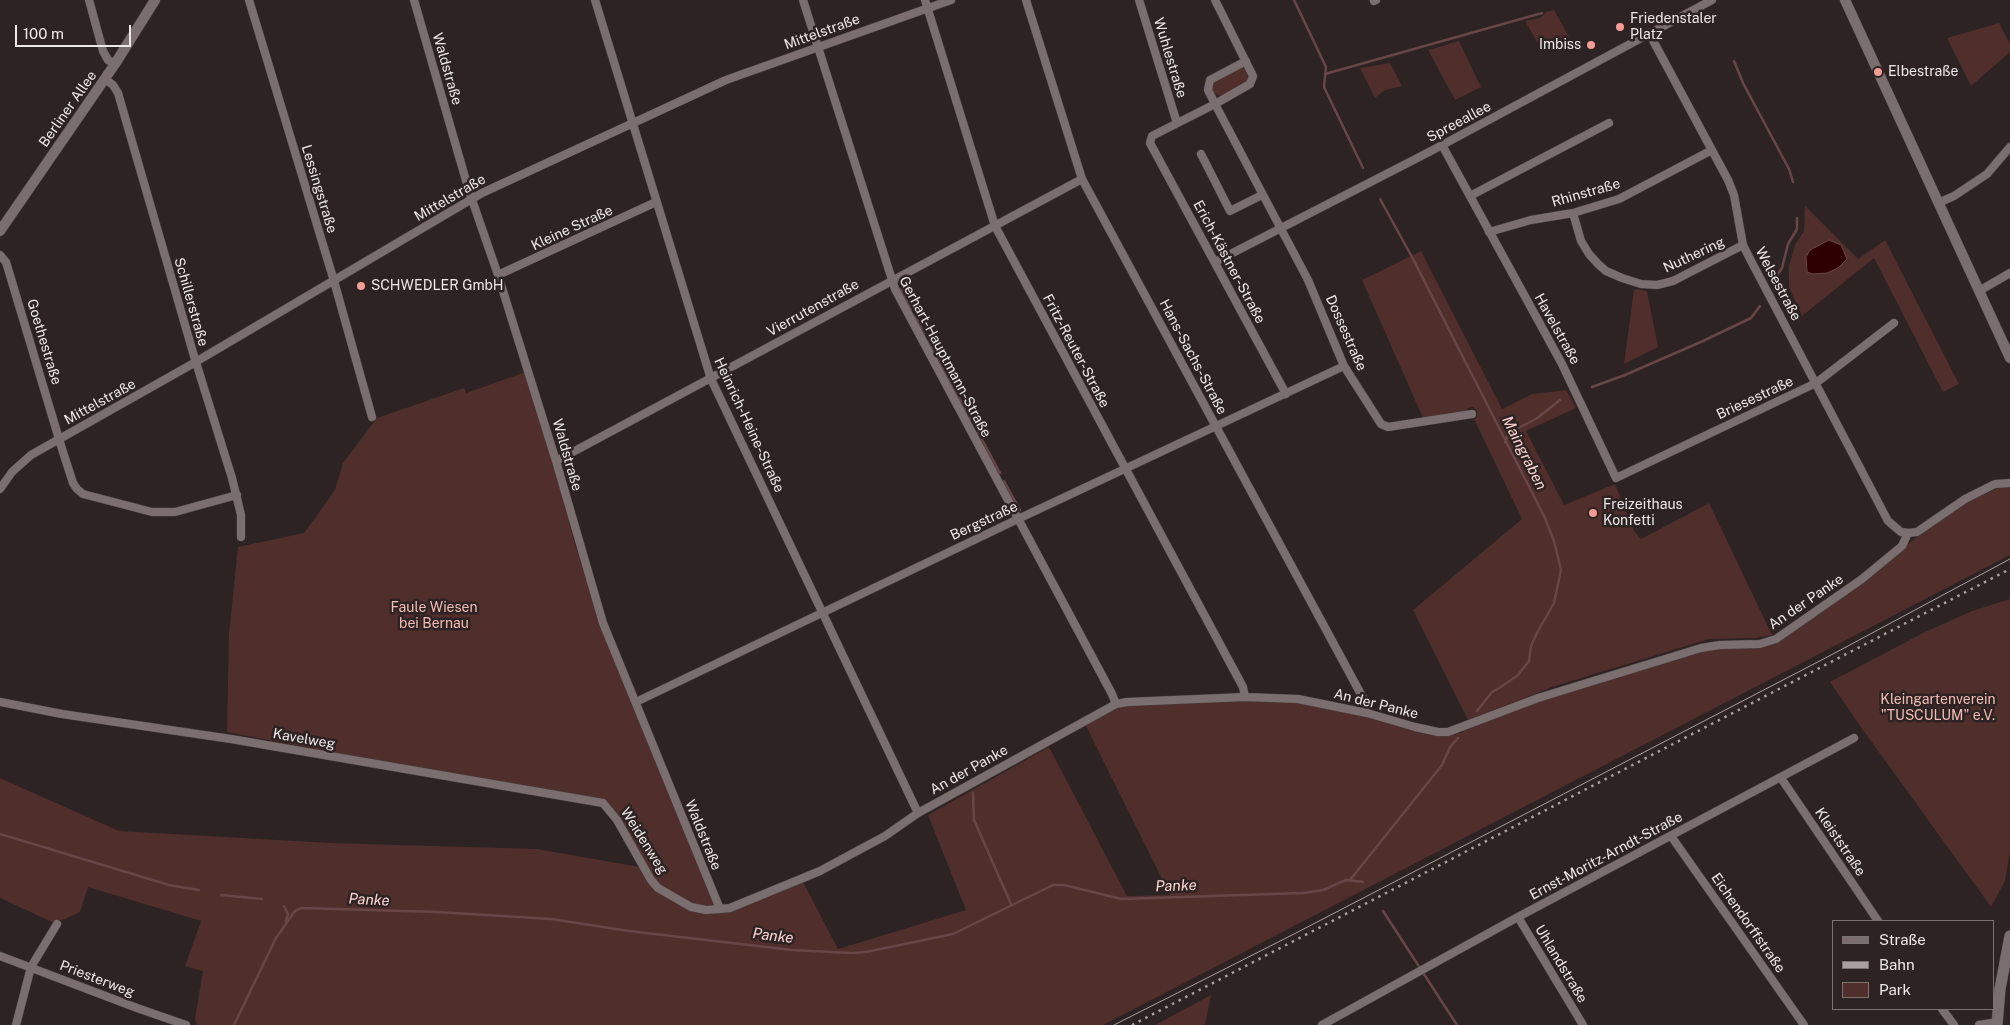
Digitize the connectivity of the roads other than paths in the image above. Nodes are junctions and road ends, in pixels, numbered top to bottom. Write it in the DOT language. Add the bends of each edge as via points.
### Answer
graph roads {
  1 [pos="89,0"];
  2 [pos="155,0"];
  3 [pos="250,0"];
  4 [pos="414,0"];
  5 [pos="595,0"];
  6 [pos="803,0"];
  7 [pos="925,0"];
  8 [pos="951,0"];
  9 [pos="1026,0"];
  10 [pos="1139,0"];
  11 [pos="1215,0"];
  12 [pos="1711,0"];
  13 [pos="1845,0"];
  14 [pos="927,8"];
  15 [pos="1649,33"];
  16 [pos="817,47"];
  17 [pos="1246,61"];
  18 [pos="115,64"];
  19 [pos="105,79"];
  20 [pos="1215,104"];
  21 [pos="1609,122"];
  22 [pos="632,123"];
  23 [pos="1177,123"];
  24 [pos="1442,145"];
  25 [pos="2010,146"];
  26 [pos="1712,150"];
  27 [pos="1201,154"];
  28 [pos="1082,179"];
  29 [pos="1262,195"];
  30 [pos="1470,196"];
  31 [pos="472,199"];
  32 [pos="656,202"];
  33 [pos="1938,203"];
  34 [pos="1573,213"];
  35 [pos="995,226"];
  36 [pos="1281,229"];
  37 [pos="0,230"];
  38 [pos="1489,232"];
  39 [pos="1743,245"];
  40 [pos="0,255"];
  41 [pos="1215,262"];
  42 [pos="2010,273"];
  43 [pos="498,275"];
  44 [pos="891,280"];
  45 [pos="334,281"];
  46 [pos="1979,290"];
  47 [pos="1894,324"];
  48 [pos="2010,358"];
  49 [pos="196,362"];
  50 [pos="1344,366"];
  51 [pos="711,379"];
  52 [pos="1816,383"];
  53 [pos="1286,394"];
  54 [pos="1472,414"];
  55 [pos="372,417"];
  56 [pos="1216,426"];
  57 [pos="59,438"];
  58 [pos="556,461"];
  59 [pos="1126,468"];
  60 [pos="1616,478"];
  61 [pos="2010,483"];
  62 [pos="0,489"];
  63 [pos="237,495"];
  64 [pos="1018,519"];
  65 [pos="1908,533"];
  66 [pos="241,537"];
  67 [pos="822,613"];
  68 [pos="1245,697"];
  69 [pos="0,702"];
  70 [pos="636,702"];
  71 [pos="1116,704"];
  72 [pos="1367,713"];
  73 [pos="1854,738"];
  74 [pos="1781,778"];
  75 [pos="603,803"];
  76 [pos="918,813"];
  77 [pos="1671,836"];
  78 [pos="720,909"];
  79 [pos="1518,917"];
  80 [pos="1877,920"];
  81 [pos="57,924"];
  82 [pos="2010,936"];
  83 [pos="0,956"];
  84 [pos="31,967"];
  85 [pos="1943,1010"];
  86 [pos="1997,1023"];
  87 [pos="16,1025"];
  88 [pos="186,1025"];
  89 [pos="1322,1025"];
  90 [pos="1583,1025"];
  91 [pos="1804,1025"];
  92 [pos="1954,1025"];
  93 [pos="1979,1025"];
  1 -- 18 [label="street" via="103,51"];
  2 -- 18 [label="street, Berliner Allee"];
  3 -- 45 [label="street, Lessingstraße"];
  4 -- 31 [label="street, Waldstraße"];
  5 -- 22 [label="street, Heinrich-Heine-Straße"];
  6 -- 16 [label="street, Gerhart-Hauptmann-Straße"];
  7 -- 14 [label="street, Fritz-Reuter-Straße"];
  8 -- 14 [label="street, Mittelstraße"];
  9 -- 28 [label="street, Hans-Sachs-Straße"];
  10 -- 23 [label="street, Wuhlestraße"];
  11 -- 17 [label="street"];
  12 -- 15 [label="street, Spreeallee"];
  13 -- 33 [label="street"];
  14 -- 16 [label="street, Mittelstraße"];
  14 -- 35 [label="street, Fritz-Reuter-Straße"];
  15 -- 24 [label="street, Spreeallee"];
  15 -- 26 [label="street, Welsestraße"];
  16 -- 22 [label="street, Mittelstraße" via="726,80"];
  16 -- 44 [label="street, Gerhart-Hauptmann-Straße"];
  17 -- 20 [label="street" via="1252,82"];
  17 -- 20 [label="street, Dossestraße" via="1210,80 1208,90"];
  18 -- 19 [label="street, Berliner Allee"];
  19 -- 37 [label="street, Berliner Allee"];
  19 -- 49 [label="street, Schillerstraße" via="118,93"];
  20 -- 23 [label="street"];
  20 -- 29 [label="street, Dossestraße"];
  21 -- 30 [label="street"];
  22 -- 31 [label="street, Mittelstraße"];
  22 -- 32 [label="street, Heinrich-Heine-Straße"];
  23 -- 41 [label="street, Erich-Kästner-Straße" via="1152,136 1150,143"];
  24 -- 30 [label="street, Havelstraße"];
  24 -- 36 [label="street, Spreeallee"];
  25 -- 33 [label="street" via="1987,174"];
  26 -- 34 [label="street, Rhinstraße" via="1619,199"];
  26 -- 39 [label="street, Welsestraße" via="1734,195"];
  27 -- 29 [label="street" via="1230,211"];
  28 -- 35 [label="street, Vierrutenstraße"];
  28 -- 56 [label="street, Hans-Sachs-Straße"];
  29 -- 36 [label="street, Dossestraße"];
  30 -- 38 [label="street, Havelstraße"];
  31 -- 43 [label="street, Waldstraße"];
  31 -- 45 [label="street, Mittelstraße"];
  32 -- 43 [label="street, Kleine Straße"];
  32 -- 51 [label="street, Heinrich-Heine-Straße"];
  33 -- 46 [label="street"];
  34 -- 38 [label="street, Rhinstraße" via="1530,220"];
  34 -- 39 [label="street, Nuthering" via="1589,254 1606,271 1631,282 1657,285 1673,281"];
  35 -- 44 [label="street, Vierrutenstraße"];
  35 -- 59 [label="street, Fritz-Reuter-Straße"];
  36 -- 41 [label="street, Spreeallee"];
  36 -- 50 [label="street, Dossestraße" via="1308,280"];
  38 -- 60 [label="street, Havelstraße" via="1562,364"];
  39 -- 52 [label="street, Welsestraße"];
  40 -- 57 [label="street, Goethestraße" via="6,262"];
  41 -- 53 [label="street, Erich-Kästner-Straße"];
  42 -- 46 [label="street"];
  43 -- 58 [label="street, Waldstraße"];
  44 -- 51 [label="street, Vierrutenstraße"];
  44 -- 64 [label="street, Gerhart-Hauptmann-Straße"];
  45 -- 49 [label="street, Mittelstraße"];
  45 -- 55 [label="street, Lessingstraße"];
  46 -- 48 [label="street"];
  47 -- 52 [label="street, Briesestraße"];
  49 -- 57 [label="street, Mittelstraße"];
  49 -- 63 [label="street, Schillerstraße"];
  50 -- 53 [label="street, Bergstraße"];
  50 -- 54 [label="street, Dossestraße" via="1381,424 1388,427"];
  51 -- 58 [label="street, Vierrutenstraße"];
  51 -- 67 [label="street, Heinrich-Heine-Straße"];
  52 -- 60 [label="street, Briesestraße"];
  52 -- 65 [label="street, Welsestraße" via="1885,515 1897,529"];
  53 -- 56 [label="street, Bergstraße"];
  56 -- 59 [label="street, Bergstraße"];
  56 -- 72 [label="street, Hans-Sachs-Straße" via="1368,707"];
  57 -- 62 [label="street, Mittelstraße" via="20,463"];
  57 -- 63 [label="street, Goethestraße" via="73,483 84,494 152,512 175,512"];
  58 -- 70 [label="street, Waldstraße" via="603,623"];
  59 -- 64 [label="street, Bergstraße"];
  59 -- 68 [label="street, Fritz-Reuter-Straße"];
  61 -- 65 [label="street, An der Panke" via="1984,489 1917,532"];
  63 -- 66 [label="street, Schillerstraße"];
  64 -- 67 [label="street, Bergstraße"];
  64 -- 71 [label="street, Gerhart-Hauptmann-Straße"];
  65 -- 72 [label="street, An der Panke" via="1902,546 1862,579 1776,639 1760,644 1720,644 1701,648 1538,698 1448,732 1415,727"];
  67 -- 70 [label="street, Bergstraße"];
  67 -- 76 [label="street, Heinrich-Heine-Straße"];
  68 -- 71 [label="street, An der Panke"];
  68 -- 72 [label="street, An der Panke" via="1298,699"];
  69 -- 75 [label="street, Kavelweg"];
  70 -- 78 [label="street, Waldstraße"];
  71 -- 76 [label="street, An der Panke"];
  73 -- 74 [label="street, Ernst-Moritz-Arndt-Straße"];
  74 -- 77 [label="street, Ernst-Moritz-Arndt-Straße"];
  74 -- 80 [label="street, Kleiststraße"];
  75 -- 78 [label="street, Weidenweg" via="617,820 658,888 691,906"];
  76 -- 78 [label="street, An der Panke" via="885,836 820,871 730,908"];
  77 -- 79 [label="street, Ernst-Moritz-Arndt-Straße"];
  77 -- 91 [label="street, Eichendorffstraße"];
  79 -- 89 [label="street, Ernst-Moritz-Arndt-Straße"];
  79 -- 90 [label="street, Uhlandstraße"];
  81 -- 84 [label="street"];
  82 -- 86 [label="main road"];
  83 -- 84 [label="street, Priesterweg"];
  84 -- 87 [label="street"];
  84 -- 88 [label="street, Priesterweg"];
  85 -- 92 [label="street"];
  86 -- 93 [label="street"];
}
